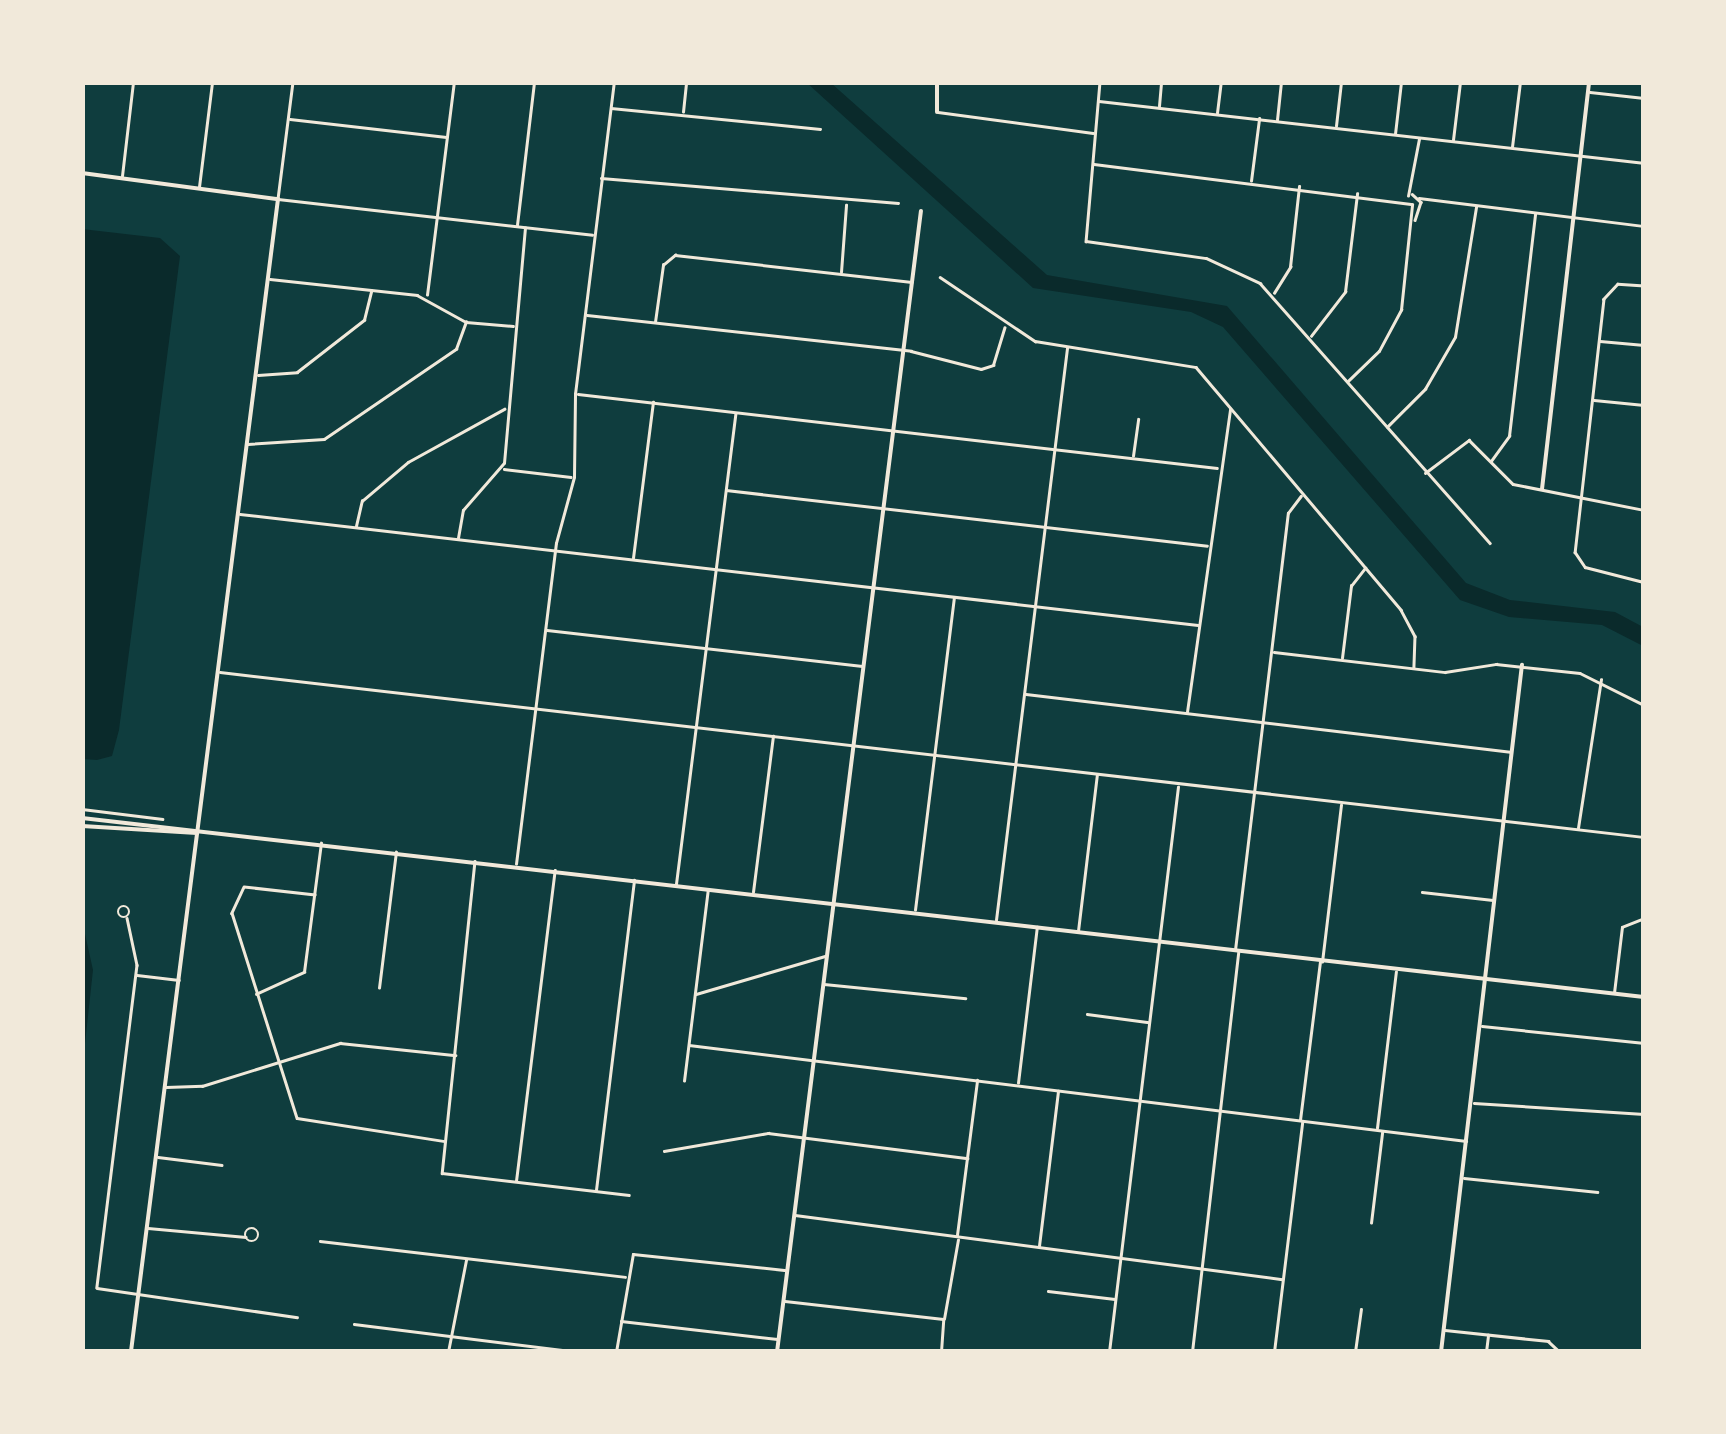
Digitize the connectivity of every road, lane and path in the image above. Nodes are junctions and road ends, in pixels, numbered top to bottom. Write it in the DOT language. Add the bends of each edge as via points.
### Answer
graph roads {
  1 [pos="133,82"];
  2 [pos="212,82"];
  3 [pos="293,82"];
  4 [pos="454,82"];
  5 [pos="534,82"];
  6 [pos="614,82"];
  7 [pos="686,82"];
  8 [pos="937,82"];
  9 [pos="1100,82"];
  10 [pos="1161,82"];
  11 [pos="1221,82"];
  12 [pos="1281,82"];
  13 [pos="1340,82"];
  14 [pos="1400,82"];
  15 [pos="1460,82"];
  16 [pos="1520,82"];
  17 [pos="1590,82"];
  18 [pos="1588,92"];
  19 [pos="1644,98"];
  20 [pos="1098,100"];
  21 [pos="609,108"];
  22 [pos="1158,108"];
  23 [pos="937,112"];
  24 [pos="683,113"];
  25 [pos="1217,114"];
  26 [pos="288,119"];
  27 [pos="1258,119"];
  28 [pos="1276,121"];
  29 [pos="1336,128"];
  30 [pos="820,130"];
  31 [pos="1094,133"];
  32 [pos="1394,135"];
  33 [pos="448,138"];
  34 [pos="1420,138"];
  35 [pos="1453,141"];
  36 [pos="1512,148"];
  37 [pos="1580,157"];
  38 [pos="1644,163"];
  39 [pos="1092,164"];
  40 [pos="82,172"];
  41 [pos="122,178"];
  42 [pos="600,178"];
  43 [pos="1251,182"];
  44 [pos="1414,182"];
  45 [pos="1299,187"];
  46 [pos="199,188"];
  47 [pos="1358,194"];
  48 [pos="1409,196"];
  49 [pos="1418,197"];
  50 [pos="1394,198"];
  51 [pos="278,199"];
  52 [pos="1433,202"];
  53 [pos="846,203"];
  54 [pos="898,203"];
  55 [pos="1411,205"];
  56 [pos="1420,206"];
  57 [pos="1476,208"];
  58 [pos="921,211"];
  59 [pos="1535,214"];
  60 [pos="438,217"];
  61 [pos="1573,219"];
  62 [pos="1414,222"];
  63 [pos="1644,226"];
  64 [pos="516,227"];
  65 [pos="525,228"];
  66 [pos="595,235"];
  67 [pos="841,273"];
  68 [pos="940,276"];
  69 [pos="269,278"];
  70 [pos="912,282"];
  71 [pos="1644,286"];
  72 [pos="371,290"];
  73 [pos="1272,294"];
  74 [pos="426,297"];
  75 [pos="585,315"];
  76 [pos="466,322"];
  77 [pos="655,323"];
  78 [pos="513,326"];
  79 [pos="1005,326"];
  80 [pos="1310,337"];
  81 [pos="1599,341"];
  82 [pos="1644,345"];
  83 [pos="1068,347"];
  84 [pos="903,351"];
  85 [pos="256,375"];
  86 [pos="1347,382"];
  87 [pos="575,394"];
  88 [pos="1592,400"];
  89 [pos="653,402"];
  90 [pos="1644,406"];
  91 [pos="1231,408"];
  92 [pos="504,409"];
  93 [pos="735,412"];
  94 [pos="1138,419"];
  95 [pos="1386,428"];
  96 [pos="893,430"];
  97 [pos="247,444"];
  98 [pos="1055,449"];
  99 [pos="1132,458"];
  100 [pos="1490,461"];
  101 [pos="1217,468"];
  102 [pos="503,469"];
  103 [pos="1424,474"];
  104 [pos="574,477"];
  105 [pos="1542,489"];
  106 [pos="726,490"];
  107 [pos="1581,493"];
  108 [pos="1303,494"];
  109 [pos="884,508"];
  110 [pos="1644,510"];
  111 [pos="238,514"];
  112 [pos="356,527"];
  113 [pos="1044,528"];
  114 [pos="458,540"];
  115 [pos="1490,544"];
  116 [pos="1207,546"];
  117 [pos="556,551"];
  118 [pos="633,560"];
  119 [pos="715,568"];
  120 [pos="1365,568"];
  121 [pos="1644,582"];
  122 [pos="873,587"];
  123 [pos="954,596"];
  124 [pos="1036,606"];
  125 [pos="1198,625"];
  126 [pos="546,630"];
  127 [pos="705,648"];
  128 [pos="1272,651"];
  129 [pos="1342,660"];
  130 [pos="863,666"];
  131 [pos="1522,666"];
  132 [pos="1414,668"];
  133 [pos="218,672"];
  134 [pos="1601,680"];
  135 [pos="1025,693"];
  136 [pos="1644,705"];
  137 [pos="536,708"];
  138 [pos="1187,713"];
  139 [pos="1263,723"];
  140 [pos="695,726"];
  141 [pos="774,736"];
  142 [pos="853,744"];
  143 [pos="1512,752"];
  144 [pos="934,754"];
  145 [pos="1016,764"];
  146 [pos="1097,774"];
  147 [pos="1178,784"];
  148 [pos="1254,793"];
  149 [pos="1341,803"];
  150 [pos="82,809"];
  151 [pos="82,818"];
  152 [pos="162,819"];
  153 [pos="1503,823"];
  154 [pos="82,826"];
  155 [pos="1578,830"];
  156 [pos="197,833"];
  157 [pos="1644,837"];
  158 [pos="321,843"];
  159 [pos="396,852"];
  160 [pos="475,861"];
  161 [pos="516,866"];
  162 [pos="555,870"];
  163 [pos="634,880"];
  164 [pos="676,884"];
  165 [pos="708,888"];
  166 [pos="1422,892"];
  167 [pos="753,894"];
  168 [pos="315,895"];
  169 [pos="1494,900"];
  170 [pos="833,902"];
  171 [pos="914,912"];
  172 [pos="126,918"];
  173 [pos="1644,918"];
  174 [pos="996,922"];
  175 [pos="1037,927"];
  176 [pos="1077,932"];
  177 [pos="1159,942"];
  178 [pos="1236,952"];
  179 [pos="826,956"];
  180 [pos="1321,962"];
  181 [pos="1396,970"];
  182 [pos="136,974"];
  183 [pos="179,980"];
  184 [pos="1487,980"];
  185 [pos="823,984"];
  186 [pos="380,988"];
  187 [pos="1614,993"];
  188 [pos="256,994"];
  189 [pos="695,994"];
  190 [pos="1644,997"];
  191 [pos="965,998"];
  192 [pos="1088,1014"];
  193 [pos="1150,1022"];
  194 [pos="1482,1026"];
  195 [pos="1644,1030"];
  196 [pos="1643,1043"];
  197 [pos="688,1045"];
  198 [pos="457,1055"];
  199 [pos="813,1059"];
  200 [pos="278,1061"];
  201 [pos="976,1080"];
  202 [pos="684,1081"];
  203 [pos="1018,1084"];
  204 [pos="165,1087"];
  205 [pos="1058,1089"];
  206 [pos="1140,1098"];
  207 [pos="1472,1103"];
  208 [pos="1221,1111"];
  209 [pos="1644,1114"];
  210 [pos="1301,1122"];
  211 [pos="1380,1130"];
  212 [pos="804,1139"];
  213 [pos="446,1142"];
  214 [pos="1467,1142"];
  215 [pos="664,1151"];
  216 [pos="156,1157"];
  217 [pos="967,1158"];
  218 [pos="221,1165"];
  219 [pos="1462,1178"];
  220 [pos="516,1182"];
  221 [pos="596,1192"];
  222 [pos="1597,1192"];
  223 [pos="629,1195"];
  224 [pos="794,1215"];
  225 [pos="1371,1222"];
  226 [pos="146,1228"];
  227 [pos="246,1237"];
  228 [pos="958,1237"];
  229 [pos="320,1241"];
  230 [pos="1039,1248"];
  231 [pos="466,1258"];
  232 [pos="1120,1259"];
  233 [pos="1202,1269"];
  234 [pos="787,1270"];
  235 [pos="624,1277"];
  236 [pos="1282,1279"];
  237 [pos="1048,1290"];
  238 [pos="138,1298"];
  239 [pos="1115,1299"];
  240 [pos="783,1300"];
  241 [pos="1361,1309"];
  242 [pos="297,1317"];
  243 [pos="942,1319"];
  244 [pos="620,1321"];
  245 [pos="354,1324"];
  246 [pos="1444,1330"];
  247 [pos="1488,1335"];
  248 [pos="454,1337"];
  249 [pos="778,1340"];
  250 [pos="131,1352"];
  251 [pos="448,1352"];
  252 [pos="578,1352"];
  253 [pos="616,1352"];
  254 [pos="777,1352"];
  255 [pos="941,1352"];
  256 [pos="1108,1352"];
  257 [pos="1192,1352"];
  258 [pos="1274,1352"];
  259 [pos="1355,1352"];
  260 [pos="1441,1352"];
  261 [pos="1486,1352"];
  262 [pos="1560,1352"];
  1 -- 41 [label="street"];
  2 -- 46 [label="street"];
  3 -- 26 [label="street"];
  4 -- 33 [label="street"];
  5 -- 64 [label="street"];
  6 -- 21 [label="street"];
  7 -- 24 [label="street"];
  8 -- 23 [label="street"];
  9 -- 20 [label="street"];
  10 -- 22 [label="street"];
  11 -- 25 [label="street"];
  12 -- 28 [label="street"];
  13 -- 29 [label="street"];
  14 -- 32 [label="street"];
  15 -- 35 [label="street"];
  16 -- 36 [label="street"];
  17 -- 18 [label="street"];
  18 -- 19 [label="street"];
  18 -- 37 [label="street"];
  20 -- 22 [label="street"];
  20 -- 31 [label="street"];
  21 -- 24 [label="street"];
  21 -- 42 [label="street"];
  22 -- 25 [label="street"];
  23 -- 31 [label="street"];
  24 -- 30 [label="street"];
  25 -- 27 [label="street"];
  26 -- 33 [label="street"];
  26 -- 51 [label="street"];
  27 -- 28 [label="street"];
  27 -- 43 [label="street"];
  28 -- 29 [label="street"];
  29 -- 32 [label="street"];
  31 -- 39 [label="street"];
  32 -- 34 [label="street"];
  33 -- 60 [label="street"];
  34 -- 35 [label="street"];
  34 -- 44 [label="street"];
  35 -- 36 [label="street"];
  36 -- 37 [label="street"];
  37 -- 38 [label="street"];
  37 -- 61 [label="street"];
  39 -- 43 [label="street"];
  39 -- 73 [label="street" via="1084,239 1216,260"];
  40 -- 41 [label="street"];
  41 -- 46 [label="street"];
  42 -- 53 [label="street"];
  42 -- 66 [label="street"];
  43 -- 45 [label="street"];
  44 -- 48 [label="street"];
  44 -- 49 [label="street"];
  45 -- 47 [label="street"];
  45 -- 73 [label="street" via="1290,267"];
  46 -- 51 [label="street"];
  47 -- 50 [label="street"];
  47 -- 80 [label="street" via="1345,292"];
  48 -- 49 [label="street"];
  48 -- 50 [label="street"];
  48 -- 55 [label="street"];
  49 -- 52 [label="street"];
  49 -- 56 [label="street"];
  50 -- 55 [label="street"];
  51 -- 60 [label="street"];
  51 -- 69 [label="street"];
  52 -- 56 [label="street"];
  52 -- 57 [label="street"];
  53 -- 54 [label="street"];
  53 -- 67 [label="street"];
  55 -- 56 [label="street"];
  55 -- 62 [label="street"];
  56 -- 62 [label="street"];
  57 -- 59 [label="street"];
  57 -- 95 [label="street" via="1455,336 1426,388"];
  58 -- 70 [label="street"];
  59 -- 61 [label="street"];
  59 -- 100 [label="street" via="1508,439"];
  60 -- 64 [label="street"];
  60 -- 74 [label="street"];
  61 -- 63 [label="street"];
  61 -- 105 [label="street"];
  62 -- 86 [label="street" via="1396,324"];
  64 -- 65 [label="street"];
  65 -- 66 [label="street"];
  65 -- 78 [label="street"];
  66 -- 75 [label="street"];
  67 -- 70 [label="street"];
  67 -- 77 [label="street" via="670,256"];
  68 -- 79 [label="street"];
  69 -- 72 [label="street"];
  69 -- 85 [label="street"];
  70 -- 84 [label="street"];
  71 -- 81 [label="street" via="1609,288"];
  72 -- 74 [label="street"];
  72 -- 85 [label="street" via="364,320 294,375"];
  73 -- 80 [label="street"];
  74 -- 76 [label="street"];
  75 -- 77 [label="street"];
  75 -- 87 [label="street"];
  76 -- 78 [label="street"];
  76 -- 97 [label="street" via="456,348 324,439"];
  77 -- 84 [label="street"];
  78 -- 92 [label="street"];
  79 -- 83 [label="street"];
  79 -- 84 [label="street" via="989,368"];
  80 -- 86 [label="street"];
  81 -- 82 [label="street"];
  81 -- 88 [label="street"];
  83 -- 91 [label="street" via="1188,362"];
  83 -- 98 [label="street"];
  84 -- 96 [label="street"];
  85 -- 97 [label="street"];
  86 -- 95 [label="street"];
  87 -- 89 [label="street"];
  87 -- 104 [label="street"];
  88 -- 90 [label="street"];
  88 -- 107 [label="street"];
  89 -- 93 [label="street"];
  89 -- 118 [label="street"];
  91 -- 101 [label="street"];
  91 -- 108 [label="street"];
  92 -- 102 [label="street"];
  92 -- 112 [label="street" via="408,462 362,501"];
  93 -- 96 [label="street"];
  93 -- 106 [label="street"];
  94 -- 99 [label="street"];
  95 -- 103 [label="street"];
  96 -- 98 [label="street"];
  96 -- 109 [label="street"];
  97 -- 111 [label="street"];
  98 -- 99 [label="street"];
  98 -- 113 [label="street"];
  99 -- 101 [label="street"];
  100 -- 103 [label="street" via="1469,440"];
  100 -- 105 [label="street" via="1513,484"];
  101 -- 116 [label="street"];
  102 -- 104 [label="street"];
  102 -- 114 [label="street" via="462,510"];
  103 -- 115 [label="street"];
  104 -- 117 [label="street"];
  105 -- 107 [label="street"];
  106 -- 109 [label="street"];
  106 -- 119 [label="street"];
  107 -- 110 [label="street"];
  107 -- 121 [label="street" via="1580,564"];
  108 -- 120 [label="street"];
  108 -- 128 [label="street" via="1288,513"];
  109 -- 113 [label="street"];
  109 -- 122 [label="street"];
  111 -- 112 [label="street"];
  111 -- 133 [label="street"];
  112 -- 114 [label="street"];
  113 -- 116 [label="street"];
  113 -- 124 [label="street"];
  114 -- 117 [label="street"];
  116 -- 125 [label="street"];
  117 -- 118 [label="street"];
  117 -- 126 [label="street"];
  118 -- 119 [label="street"];
  119 -- 122 [label="street"];
  119 -- 127 [label="street"];
  120 -- 129 [label="street" via="1352,586"];
  120 -- 132 [label="street" via="1413,631"];
  122 -- 123 [label="street"];
  122 -- 130 [label="street"];
  123 -- 124 [label="street"];
  123 -- 144 [label="street"];
  124 -- 125 [label="street"];
  124 -- 135 [label="street"];
  125 -- 138 [label="street"];
  126 -- 127 [label="street"];
  126 -- 137 [label="street"];
  127 -- 130 [label="street"];
  127 -- 140 [label="street"];
  128 -- 129 [label="street"];
  128 -- 139 [label="street"];
  129 -- 132 [label="street"];
  130 -- 142 [label="street"];
  131 -- 132 [label="street"];
  131 -- 134 [label="street"];
  131 -- 143 [label="street"];
  133 -- 137 [label="street"];
  133 -- 156 [label="street"];
  134 -- 136 [label="street"];
  134 -- 155 [label="street"];
  135 -- 138 [label="street"];
  135 -- 145 [label="street"];
  137 -- 140 [label="street"];
  137 -- 161 [label="street"];
  138 -- 139 [label="street"];
  139 -- 143 [label="street"];
  139 -- 148 [label="street"];
  140 -- 141 [label="street"];
  140 -- 164 [label="street"];
  141 -- 142 [label="street"];
  141 -- 167 [label="street"];
  142 -- 144 [label="street"];
  142 -- 170 [label="street"];
  143 -- 153 [label="street"];
  144 -- 145 [label="street"];
  144 -- 171 [label="street"];
  145 -- 146 [label="street"];
  145 -- 174 [label="street"];
  146 -- 147 [label="street"];
  146 -- 176 [label="street"];
  147 -- 148 [label="street"];
  147 -- 177 [label="street"];
  148 -- 149 [label="street"];
  148 -- 178 [label="street"];
  149 -- 153 [label="street"];
  149 -- 180 [label="street"];
  150 -- 152 [label="street"];
  151 -- 156 [label="street"];
  153 -- 155 [label="street"];
  153 -- 169 [label="street"];
  154 -- 156 [label="street"];
  155 -- 157 [label="street"];
  156 -- 158 [label="street"];
  156 -- 183 [label="street"];
  158 -- 159 [label="street"];
  158 -- 168 [label="street"];
  159 -- 160 [label="street"];
  159 -- 186 [label="street"];
  160 -- 161 [label="street"];
  160 -- 198 [label="street"];
  161 -- 162 [label="street"];
  162 -- 163 [label="street"];
  162 -- 220 [label="street"];
  163 -- 164 [label="street"];
  163 -- 221 [label="street"];
  164 -- 165 [label="street"];
  165 -- 167 [label="street"];
  165 -- 189 [label="street"];
  166 -- 169 [label="street"];
  167 -- 170 [label="street"];
  168 -- 188 [label="street" via="298,979"];
  168 -- 188 [label="street" via="236,893 232,928"];
  169 -- 184 [label="street"];
  170 -- 171 [label="street"];
  170 -- 179 [label="street"];
  171 -- 174 [label="street"];
  172 -- 182 [label="street"];
  173 -- 187 [label="street" via="1626,920"];
  174 -- 175 [label="street"];
  175 -- 176 [label="street"];
  175 -- 203 [label="street"];
  176 -- 177 [label="street"];
  177 -- 178 [label="street"];
  177 -- 193 [label="street"];
  178 -- 180 [label="street"];
  178 -- 208 [label="street"];
  179 -- 185 [label="street"];
  179 -- 189 [label="street"];
  180 -- 181 [label="street"];
  180 -- 210 [label="street"];
  181 -- 184 [label="street"];
  181 -- 211 [label="street"];
  182 -- 183 [label="street"];
  182 -- 238 [label="street" via="98,1288"];
  183 -- 204 [label="street"];
  184 -- 187 [label="street"];
  184 -- 194 [label="street"];
  185 -- 191 [label="street"];
  185 -- 199 [label="street"];
  187 -- 190 [label="street"];
  188 -- 200 [label="street"];
  189 -- 197 [label="street"];
  192 -- 193 [label="street"];
  193 -- 206 [label="street"];
  194 -- 196 [label="street"];
  194 -- 207 [label="street"];
  195 -- 196 [label="street"];
  197 -- 199 [label="street"];
  197 -- 202 [label="street"];
  198 -- 200 [label="street" via="340,1043"];
  198 -- 213 [label="street"];
  199 -- 201 [label="street"];
  199 -- 212 [label="street"];
  200 -- 204 [label="street" via="196,1088"];
  200 -- 213 [label="street" via="300,1122"];
  201 -- 203 [label="street"];
  201 -- 217 [label="street"];
  203 -- 205 [label="street"];
  204 -- 216 [label="street"];
  205 -- 206 [label="street"];
  205 -- 230 [label="street"];
  206 -- 208 [label="street"];
  206 -- 232 [label="street"];
  207 -- 209 [label="street"];
  207 -- 214 [label="street"];
  208 -- 210 [label="street"];
  208 -- 233 [label="street"];
  210 -- 211 [label="street"];
  210 -- 236 [label="street"];
  211 -- 214 [label="street"];
  211 -- 225 [label="street"];
  212 -- 215 [label="street" via="764,1133"];
  212 -- 217 [label="street"];
  212 -- 224 [label="street"];
  213 -- 220 [label="street" via="442,1173"];
  214 -- 219 [label="street"];
  216 -- 218 [label="street"];
  216 -- 226 [label="street"];
  217 -- 228 [label="street"];
  219 -- 222 [label="street"];
  219 -- 246 [label="street"];
  220 -- 221 [label="street"];
  221 -- 223 [label="street"];
  224 -- 228 [label="street"];
  224 -- 234 [label="street"];
  226 -- 227 [label="street"];
  226 -- 238 [label="street"];
  228 -- 230 [label="street"];
  228 -- 243 [label="street"];
  229 -- 231 [label="street"];
  230 -- 232 [label="street"];
  231 -- 235 [label="street"];
  231 -- 248 [label="street"];
  232 -- 233 [label="street"];
  232 -- 239 [label="street"];
  233 -- 236 [label="street"];
  233 -- 257 [label="street"];
  234 -- 235 [label="street" via="639,1253 628,1257"];
  234 -- 240 [label="street"];
  235 -- 244 [label="street"];
  236 -- 258 [label="street"];
  237 -- 239 [label="street"];
  238 -- 242 [label="street"];
  238 -- 250 [label="street"];
  239 -- 256 [label="street"];
  240 -- 243 [label="street"];
  240 -- 249 [label="street"];
  241 -- 259 [label="street"];
  243 -- 255 [label="street"];
  244 -- 249 [label="street"];
  244 -- 253 [label="street"];
  245 -- 248 [label="street"];
  246 -- 247 [label="street"];
  246 -- 260 [label="street"];
  247 -- 261 [label="street"];
  247 -- 262 [label="street" via="1558,1345"];
  248 -- 251 [label="street"];
  248 -- 252 [label="street"];
  249 -- 254 [label="street"];
}
